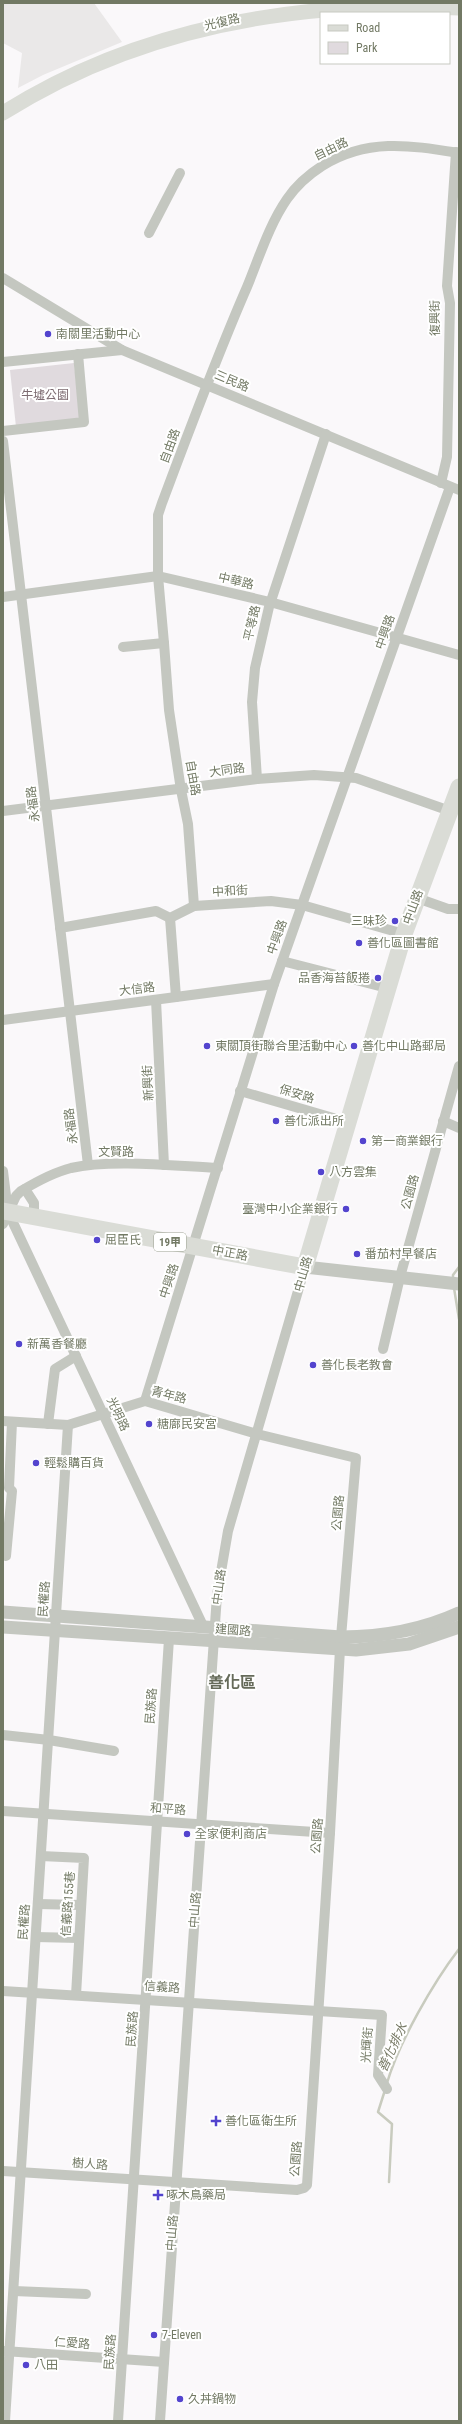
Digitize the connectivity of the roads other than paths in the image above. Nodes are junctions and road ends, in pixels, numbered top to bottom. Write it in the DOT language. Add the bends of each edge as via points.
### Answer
graph roads {
  1 [pos="459,8"];
  2 [pos="3,113"];
  3 [pos="458,152"];
  4 [pos="180,173"];
  5 [pos="149,233"];
  6 [pos="3,278"];
  7 [pos="122,350"];
  8 [pos="78,354"];
  9 [pos="3,362"];
  10 [pos="206,384"];
  11 [pos="3,430"];
  12 [pos="326,434"];
  13 [pos="3,441"];
  14 [pos="450,487"];
  15 [pos="158,576"];
  16 [pos="21,594"];
  17 [pos="3,597"];
  18 [pos="270,602"];
  19 [pos="397,638"];
  20 [pos="164,643"];
  21 [pos="123,647"];
  22 [pos="459,655"];
  23 [pos="348,777"];
  24 [pos="257,779"];
  25 [pos="459,787"];
  26 [pos="181,790"];
  27 [pos="46,805"];
  28 [pos="3,811"];
  29 [pos="450,811"];
  30 [pos="417,898"];
  31 [pos="302,904"];
  32 [pos="194,906"];
  33 [pos="459,909"];
  34 [pos="170,918"];
  35 [pos="60,928"];
  36 [pos="404,934"];
  37 [pos="282,961"];
  38 [pos="274,984"];
  39 [pos="387,988"];
  40 [pos="176,997"];
  41 [pos="156,1000"];
  42 [pos="70,1011"];
  43 [pos="3,1020"];
  44 [pos="459,1066"];
  45 [pos="240,1091"];
  46 [pos="443,1121"];
  47 [pos="347,1122"];
  48 [pos="459,1128"];
  49 [pos="88,1165"];
  50 [pos="164,1165"];
  51 [pos="218,1168"];
  52 [pos="3,1171"];
  53 [pos="4,1183"];
  54 [pos="25,1188"];
  55 [pos="5,1216"];
  56 [pos="34,1217"];
  57 [pos="193,1246"];
  58 [pos="304,1267"];
  59 [pos="400,1277"];
  60 [pos="455,1283"];
  61 [pos="384,1349"];
  62 [pos="76,1356"];
  63 [pos="145,1401"];
  64 [pos="104,1415"];
  65 [pos="8,1421"];
  66 [pos="48,1424"];
  67 [pos="68,1425"];
  68 [pos="257,1434"];
  69 [pos="6,1556"];
  70 [pos="3,1612"];
  71 [pos="459,1613"];
  72 [pos="56,1616"];
  73 [pos="3,1627"];
  74 [pos="459,1627"];
  75 [pos="210,1628"];
  76 [pos="55,1631"];
  77 [pos="168,1639"];
  78 [pos="214,1642"];
  79 [pos="341,1643"];
  80 [pos="3,1735"];
  81 [pos="49,1740"];
  82 [pos="114,1751"];
  83 [pos="3,1811"];
  84 [pos="44,1814"];
  85 [pos="156,1821"];
  86 [pos="201,1825"];
  87 [pos="330,1833"];
  88 [pos="41,1856"];
  89 [pos="38,1904"];
  90 [pos="81,1905"];
  91 [pos="36,1938"];
  92 [pos="79,1938"];
  93 [pos="3,1991"];
  94 [pos="33,1993"];
  95 [pos="76,1995"];
  96 [pos="147,1999"];
  97 [pos="188,2002"];
  98 [pos="318,2011"];
  99 [pos="387,2089"];
  100 [pos="3,2171"];
  101 [pos="21,2172"];
  102 [pos="135,2180"];
  103 [pos="176,2182"];
  104 [pos="14,2291"];
  105 [pos="86,2294"];
  106 [pos="6,2351"];
  107 [pos="123,2360"];
  108 [pos="164,2362"];
  109 [pos="5,2421"];
  110 [pos="118,2421"];
  111 [pos="160,2421"];
  1 -- 2 [label="main road, 光復路" via="395,3 342,4 222,21 119,53 45,88"];
  3 -- 10 [label="street, 自由路" via="402,144 381,145 340,157 308,176 296,187 278,214"];
  3 -- 14 [label="street, 復興街" via="446,286 450,303 447,457"];
  4 -- 5 [label="street"];
  6 -- 7 [label="street, 三民路"];
  7 -- 8 [label="street"];
  7 -- 10 [label="street, 三民路"];
  8 -- 9 [label="street"];
  8 -- 11 [label="street" via="84,422"];
  10 -- 12 [label="street, 三民路"];
  10 -- 15 [label="street, 自由路" via="158,515"];
  12 -- 14 [label="street, 三民路"];
  12 -- 18 [label="street, 平等路"];
  13 -- 16 [label="street, 永福路"];
  14 -- 19 [label="street, 中興路"];
  15 -- 16 [label="street, 中華路"];
  15 -- 18 [label="street, 中華路"];
  15 -- 20 [label="street, 自由路"];
  16 -- 17 [label="street, 中華路"];
  16 -- 27 [label="street, 永福路"];
  18 -- 19 [label="street, 中華路"];
  18 -- 24 [label="street, 平等路" via="252,690"];
  19 -- 22 [label="street, 中華路"];
  19 -- 23 [label="street, 中興路"];
  20 -- 21 [label="street"];
  20 -- 26 [label="street, 自由路" via="169,710"];
  23 -- 24 [label="street, 大同路" via="314,775"];
  23 -- 29 [label="street, 大同路"];
  23 -- 31 [label="street, 中興路"];
  24 -- 26 [label="street, 大同路"];
  25 -- 29 [label="main road, 中山路"];
  26 -- 27 [label="street, 大同路"];
  26 -- 32 [label="street, 自由路" via="188,824"];
  27 -- 28 [label="street, 大同路"];
  27 -- 35 [label="street, 永福路"];
  29 -- 30 [label="main road, 中山路"];
  30 -- 33 [label="street"];
  30 -- 36 [label="main road, 中山路"];
  31 -- 32 [label="street, 中和街" via="271,901"];
  31 -- 36 [label="street, 中和街"];
  31 -- 37 [label="street, 中興路"];
  32 -- 34 [label="street, 中和街"];
  34 -- 35 [label="street" via="156,911"];
  34 -- 40 [label="street"];
  35 -- 42 [label="street, 永福路"];
  36 -- 39 [label="main road, 中山路"];
  37 -- 38 [label="street, 中興路"];
  37 -- 39 [label="street"];
  38 -- 40 [label="street, 大信路"];
  38 -- 45 [label="street, 中興路"];
  39 -- 47 [label="main road, 中山路"];
  40 -- 41 [label="street, 大信路"];
  41 -- 42 [label="street, 大信路"];
  41 -- 50 [label="street, 新興街"];
  42 -- 43 [label="street, 大信路"];
  42 -- 49 [label="street, 永福路"];
  44 -- 46 [label="street, 公園路"];
  45 -- 47 [label="street, 保安路"];
  45 -- 51 [label="street, 中興路"];
  46 -- 48 [label="street"];
  46 -- 59 [label="street, 公園路"];
  47 -- 58 [label="main road, 中山路"];
  49 -- 50 [label="street, 文賢路"];
  49 -- 54 [label="street, 文賢路" via="70,1169"];
  50 -- 51 [label="street, 文賢路"];
  51 -- 57 [label="street, 中興路"];
  52 -- 53 [label="street, 光明路"];
  53 -- 55 [label="street, 光明路"];
  54 -- 55 [label="street, 文賢路" via="16,1196"];
  54 -- 56 [label="street" via="34,1203"];
  55 -- 56 [label="main road, 中正路 / 19甲"];
  55 -- 62 [label="street, 光明路"];
  56 -- 57 [label="main road, 中正路 / 19甲"];
  57 -- 58 [label="main road, 中正路 / 19甲"];
  57 -- 63 [label="street, 中興路"];
  58 -- 59 [label="street, 中正路"];
  58 -- 68 [label="street, 中山路"];
  59 -- 60 [label="street, 中正路"];
  59 -- 61 [label="street, 公園路"];
  62 -- 64 [label="street, 光明路"];
  62 -- 66 [label="street" via="55,1368"];
  63 -- 64 [label="street, 青年路"];
  63 -- 68 [label="street, 青年路"];
  64 -- 67 [label="street, 青年路"];
  64 -- 75 [label="street, 光明路"];
  65 -- 66 [label="street, 青年路"];
  65 -- 69 [label="street" via="9,1488 12,1491"];
  66 -- 67 [label="street, 青年路"];
  67 -- 72 [label="street, 民權路"];
  68 -- 75 [label="street, 中山路" via="228,1531"];
  68 -- 79 [label="street, 公園路" via="356,1458"];
  70 -- 72 [label="street, 建國路"];
  71 -- 79 [label="street, 建國路" via="412,1630"];
  72 -- 75 [label="street, 建國路"];
  72 -- 76 [label="street, 民權路"];
  73 -- 76 [label="street, 建國路"];
  74 -- 79 [label="street, 建國路" via="409,1644 376,1648"];
  75 -- 78 [label="street, 中山路"];
  75 -- 79 [label="street, 建國路"];
  76 -- 77 [label="street, 建國路"];
  76 -- 81 [label="street, 民權路"];
  77 -- 78 [label="street, 建國路"];
  77 -- 85 [label="street, 民族路"];
  78 -- 79 [label="street, 建國路"];
  78 -- 86 [label="street, 中山路"];
  79 -- 87 [label="street, 公園路"];
  80 -- 81 [label="street"];
  81 -- 82 [label="street"];
  81 -- 84 [label="street, 民權路"];
  83 -- 84 [label="street, 和平路"];
  84 -- 85 [label="street, 和平路"];
  84 -- 88 [label="street, 民權路"];
  85 -- 86 [label="street, 和平路"];
  85 -- 96 [label="street, 民族路"];
  86 -- 87 [label="street, 和平路"];
  86 -- 97 [label="street, 中山路"];
  87 -- 98 [label="street, 公園路"];
  88 -- 89 [label="street, 民權路"];
  88 -- 90 [label="street, 信義路155巷" via="84,1858"];
  89 -- 90 [label="street"];
  89 -- 91 [label="street, 民權路"];
  90 -- 92 [label="street, 信義路155巷"];
  91 -- 92 [label="street"];
  91 -- 94 [label="street, 民權路"];
  92 -- 95 [label="street, 信義路155巷"];
  93 -- 94 [label="street, 信義路"];
  94 -- 95 [label="street, 信義路"];
  94 -- 101 [label="street, 民權路"];
  95 -- 96 [label="street, 信義路"];
  96 -- 97 [label="street, 信義路"];
  96 -- 102 [label="street, 民族路"];
  97 -- 98 [label="street, 信義路"];
  97 -- 103 [label="street, 中山路"];
  98 -- 99 [label="street, 光輝街" via="382,2015 378,2074"];
  98 -- 103 [label="street, 公園路" via="306,2187 297,2190"];
  100 -- 101 [label="street, 樹人路"];
  101 -- 102 [label="street, 樹人路"];
  101 -- 104 [label="street, 民權路"];
  102 -- 103 [label="street, 樹人路"];
  102 -- 107 [label="street, 民族路"];
  103 -- 108 [label="street, 中山路"];
  104 -- 105 [label="street"];
  104 -- 106 [label="street, 民權路"];
  106 -- 107 [label="street, 仁愛路"];
  106 -- 109 [label="street, 民權路"];
  107 -- 108 [label="street, 仁愛路"];
  107 -- 110 [label="street, 民族路"];
  108 -- 111 [label="street, 中山路"];
}
